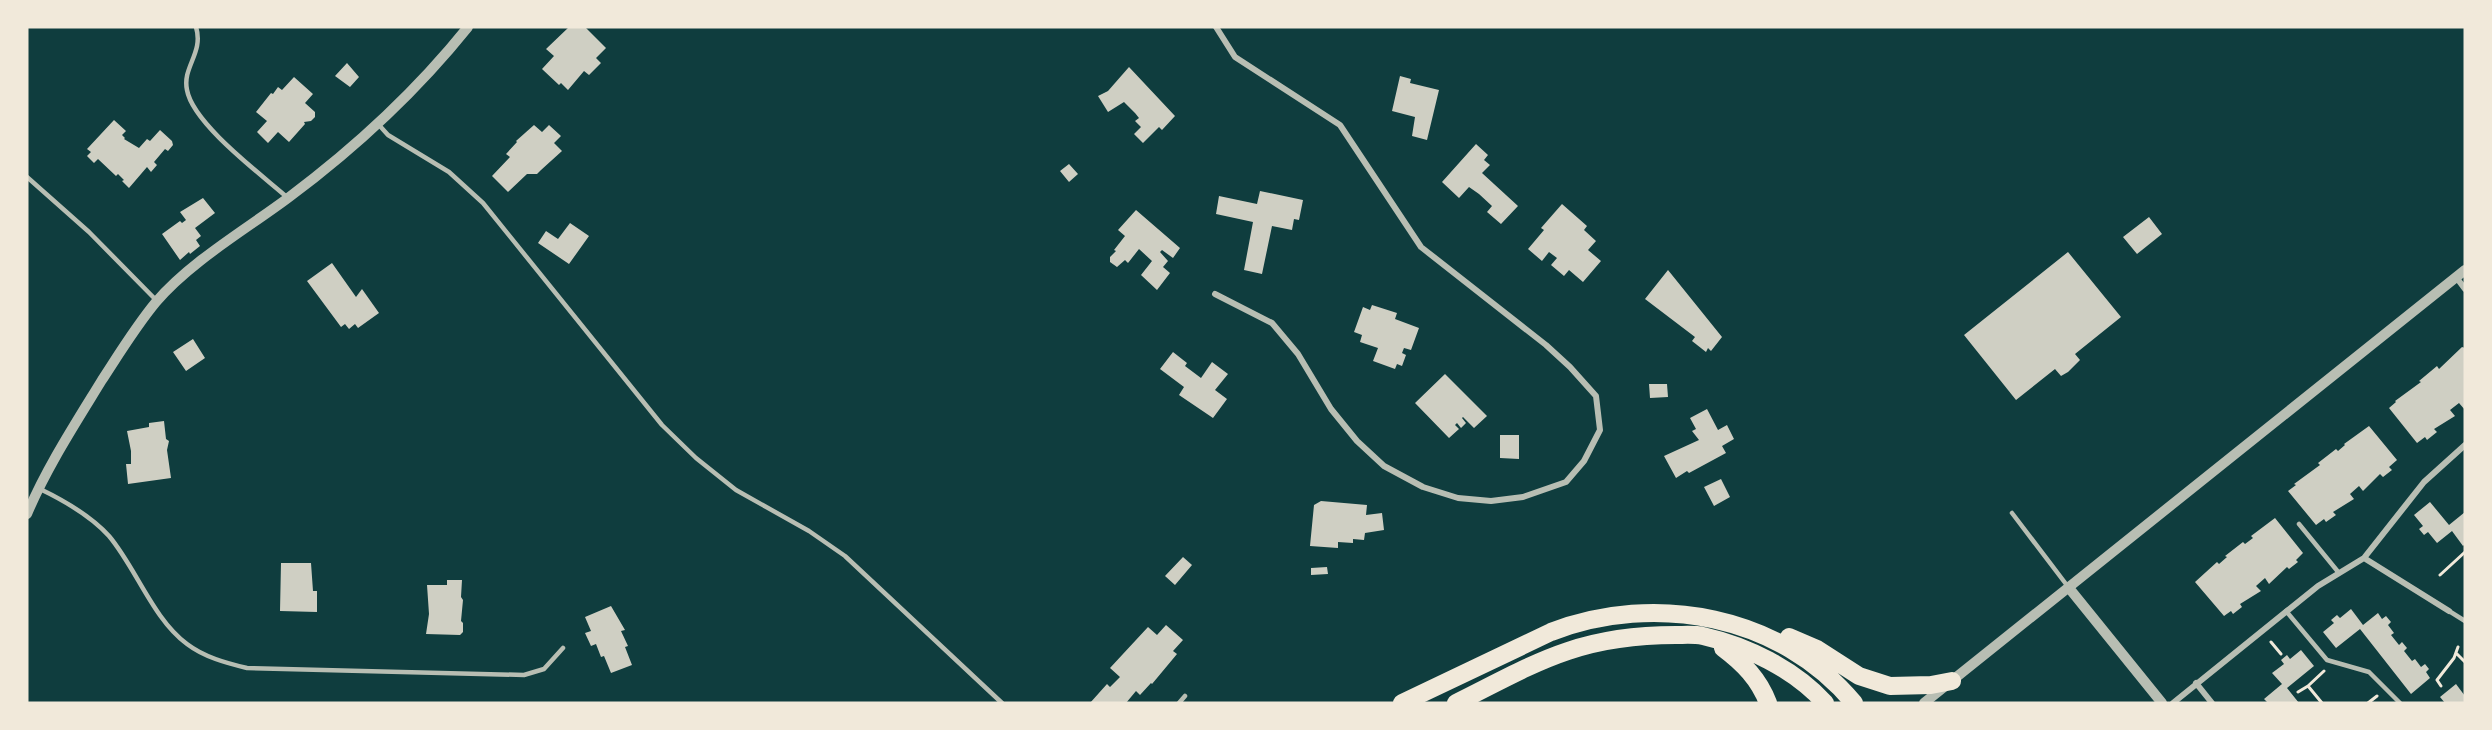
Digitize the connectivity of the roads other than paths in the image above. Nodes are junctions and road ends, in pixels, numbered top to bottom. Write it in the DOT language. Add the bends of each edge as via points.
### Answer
graph roads {
  1 [pos="196,27"];
  2 [pos="468,27"];
  3 [pos="1216,27"];
  4 [pos="379,125"];
  5 [pos="27,177"];
  6 [pos="288,198"];
  7 [pos="2465,270"];
  8 [pos="2456,277"];
  9 [pos="2465,289"];
  10 [pos="1215,294"];
  11 [pos="157,301"];
  12 [pos="2465,445"];
  13 [pos="38,488"];
  14 [pos="2012,513"];
  15 [pos="27,514"];
  16 [pos="2299,524"];
  17 [pos="2364,558"];
  18 [pos="2339,573"];
  19 [pos="2068,588"];
  20 [pos="2286,611"];
  21 [pos="2449,611"];
  22 [pos="1708,618"];
  23 [pos="2465,621"];
  24 [pos="1701,635"];
  25 [pos="563,648"];
  26 [pos="1952,681"];
  27 [pos="2196,683"];
  28 [pos="1185,696"];
  29 [pos="1002,703"];
  30 [pos="1179,703"];
  31 [pos="1402,703"];
  32 [pos="1456,703"];
  33 [pos="1768,703"];
  34 [pos="1826,703"];
  35 [pos="1854,703"];
  36 [pos="1924,703"];
  37 [pos="2162,703"];
  38 [pos="2173,703"];
  39 [pos="2212,703"];
  40 [pos="2400,703"];
  1 -- 6 [label="lane" via="199,47 186,78 192,102 217,135"];
  2 -- 4 [label="street"];
  3 -- 10 [label="street" via="1235,57 1340,125 1421,247 1546,345 1596,396 1600,430 1584,461 1566,482 1523,497 1491,501 1458,498 1423,487 1384,466 1357,441 1272,323"];
  4 -- 6 [label="street"];
  4 -- 29 [label="lane" via="388,135 449,172 483,203 679,442 736,490 845,556"];
  5 -- 11 [label="lane"];
  6 -- 11 [label="street" via="199,264"];
  7 -- 8 [label="street"];
  8 -- 9 [label="street"];
  8 -- 19 [label="street"];
  11 -- 13 [label="street" via="67,435"];
  12 -- 17 [label="street" via="2424,482"];
  13 -- 15 [label="street"];
  13 -- 25 [label="lane" via="74,507 106,533 165,622 186,644 230,664 247,668 524,675 544,669"];
  14 -- 19 [label="lane"];
  16 -- 18 [label="lane"];
  17 -- 18 [label="street"];
  17 -- 21 [label="street"];
  18 -- 20 [label="street"];
  19 -- 26 [label="street"];
  19 -- 37 [label="street"];
  20 -- 27 [label="street"];
  20 -- 40 [label="lane" via="2327,660 2369,672"];
  21 -- 23 [label="lane"];
  22 -- 26 [label="highway" via="1767,626 1816,649 1858,676 1890,686"];
  22 -- 31 [label="highway" via="1625,612 1574,623"];
  22 -- 35 [label="highway" via="1761,634 1788,647 1823,671"];
  24 -- 32 [label="highway" via="1644,635 1594,643 1541,662"];
  24 -- 33 [label="highway" via="1744,664"];
  24 -- 34 [label="highway" via="1759,656 1787,671"];
  26 -- 36 [label="street"];
  27 -- 38 [label="street"];
  27 -- 39 [label="street"];
  28 -- 30 [label="lane"];
}
